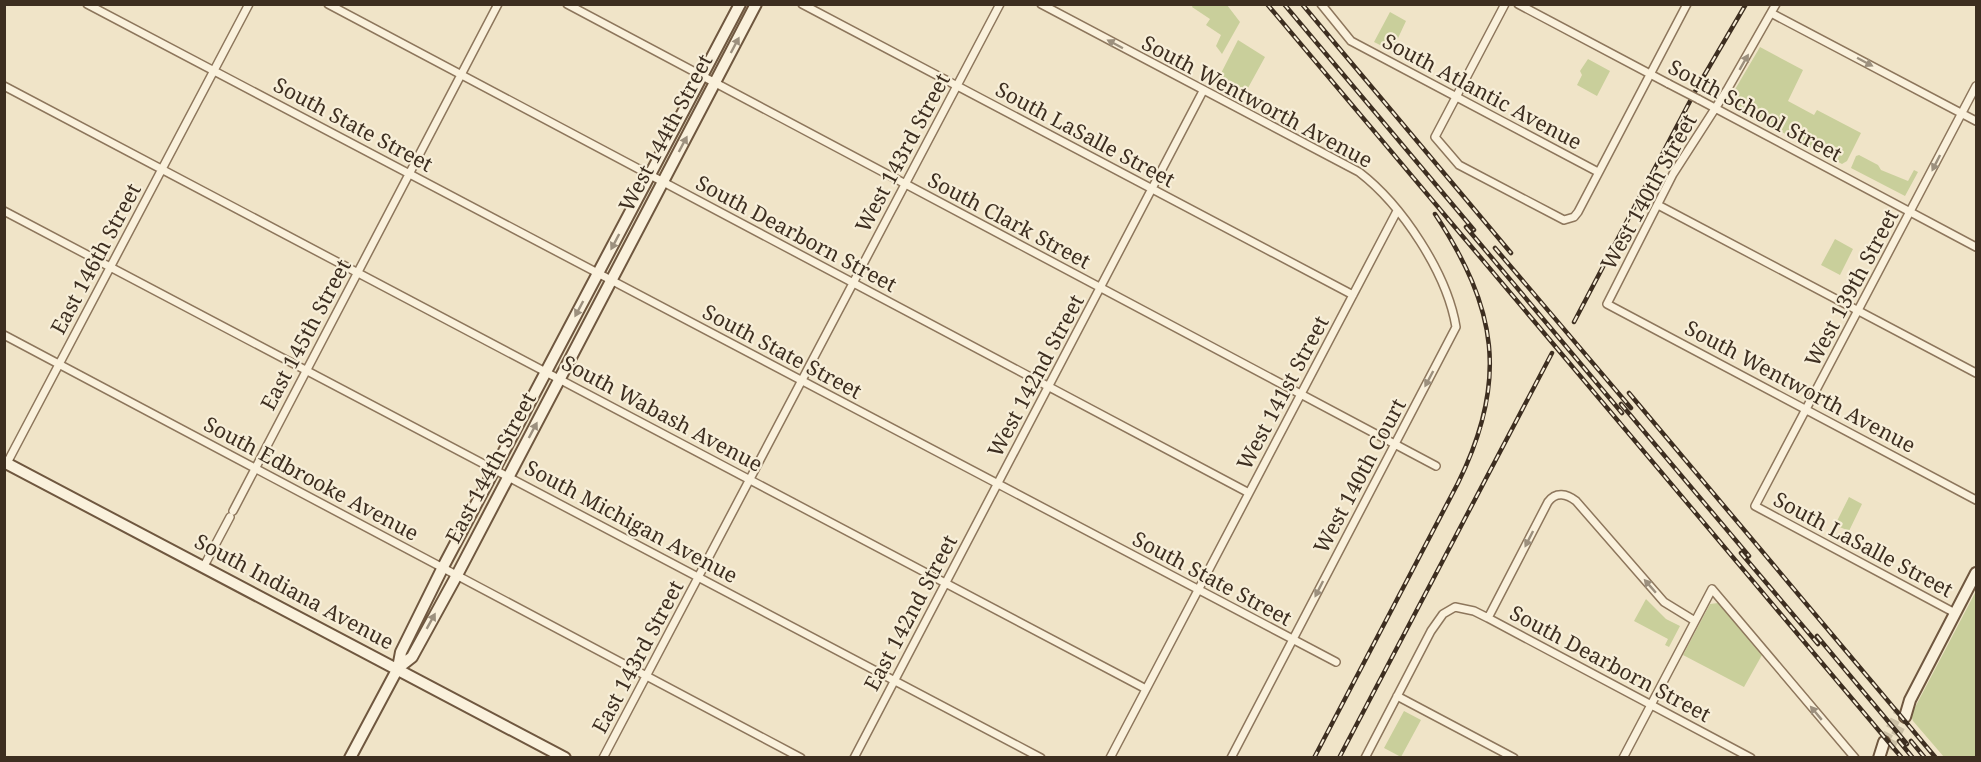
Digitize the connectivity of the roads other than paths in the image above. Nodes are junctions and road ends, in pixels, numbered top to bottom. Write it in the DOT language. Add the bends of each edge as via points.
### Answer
graph roads {
  1 [pos="87,4"];
  2 [pos="249,4"];
  3 [pos="328,4"];
  4 [pos="498,4"];
  5 [pos="567,4"];
  6 [pos="740,4"];
  7 [pos="756,4"];
  8 [pos="802,4"];
  9 [pos="1000,4"];
  10 [pos="1041,4"];
  11 [pos="1321,4"];
  12 [pos="1505,4"];
  13 [pos="1518,4"];
  14 [pos="1687,4"];
  15 [pos="1776,4"];
  16 [pos="1771,13"];
  17 [pos="214,71"];
  18 [pos="1650,74"];
  19 [pos="461,75"];
  20 [pos="702,76"];
  21 [pos="715,83"];
  22 [pos="4,86"];
  23 [pos="957,86"];
  24 [pos="1977,86"];
  25 [pos="1203,91"];
  26 [pos="1456,97"];
  27 [pos="1713,108"];
  28 [pos="1962,113"];
  29 [pos="1977,121"];
  30 [pos="162,169"];
  31 [pos="1598,172"];
  32 [pos="409,174"];
  33 [pos="650,175"];
  34 [pos="663,182"];
  35 [pos="905,184"];
  36 [pos="1152,189"];
  37 [pos="1658,205"];
  38 [pos="4,211"];
  39 [pos="1397,211"];
  40 [pos="1910,212"];
  41 [pos="1977,248"];
  42 [pos="111,266"];
  43 [pos="357,272"];
  44 [pos="598,273"];
  45 [pos="611,280"];
  46 [pos="854,283"];
  47 [pos="1101,288"];
  48 [pos="1353,295"];
  49 [pos="1607,304"];
  50 [pos="1858,311"];
  51 [pos="1456,327"];
  52 [pos="4,335"];
  53 [pos="59,364"];
  54 [pos="307,369"];
  55 [pos="546,372"];
  56 [pos="1977,373"];
  57 [pos="560,379"];
  58 [pos="802,381"];
  59 [pos="1048,386"];
  60 [pos="1301,394"];
  61 [pos="1807,409"];
  62 [pos="1395,444"];
  63 [pos="6,463"];
  64 [pos="1436,466"];
  65 [pos="255,468"];
  66 [pos="494,469"];
  67 [pos="508,476"];
  68 [pos="750,479"];
  69 [pos="998,484"];
  70 [pos="1249,493"];
  71 [pos="1977,500"];
  72 [pos="1755,506"];
  73 [pos="204,566"];
  74 [pos="442,567"];
  75 [pos="1977,573"];
  76 [pos="457,575"];
  77 [pos="699,577"];
  78 [pos="946,583"];
  79 [pos="1198,590"];
  80 [pos="1955,613"];
  81 [pos="1488,618"];
  82 [pos="1695,621"];
  83 [pos="1293,640"];
  84 [pos="1336,663"];
  85 [pos="398,668"];
  86 [pos="647,676"];
  87 [pos="895,680"];
  88 [pos="1146,689"];
  89 [pos="1397,696"];
  90 [pos="1651,705"];
  91 [pos="1903,714"];
  92 [pos="1886,746"];
  93 [pos="350,758"];
  94 [pos="565,758"];
  95 [pos="603,758"];
  96 [pos="801,758"];
  97 [pos="854,758"];
  98 [pos="1041,758"];
  99 [pos="1110,758"];
  100 [pos="1231,758"];
  101 [pos="1365,758"];
  102 [pos="1514,758"];
  103 [pos="1623,758"];
  104 [pos="1751,758"];
  105 [pos="1855,758"];
  106 [pos="1880,758"];
  1 -- 17 [label="street, South State Street"];
  2 -- 17 [label="street, East 146th Street"];
  3 -- 19 [label="street, South Dearborn Street"];
  4 -- 19 [label="street, East 145th Street"];
  5 -- 20 [label="street, South Clark Street"];
  6 -- 20 [label="street, West 144th Street"];
  21 -- 7 [label="street, West 144th Street, one-way"];
  8 -- 23 [label="street, South LaSalle Street"];
  9 -- 23 [label="street, West 143rd Street"];
  25 -- 10 [label="street, South Wentworth Avenue, one-way"];
  11 -- 26 [label="street, South Atlantic Avenue" via="1351,41"];
  12 -- 26 [label="street"];
  13 -- 18 [label="street, South School Street"];
  14 -- 18 [label="street"];
  15 -- 16 [label="street, West 140th Street"];
  27 -- 16 [label="street, West 140th Street, one-way"];
  16 -- 28 [label="street, one-way"];
  17 -- 30 [label="street, East 146th Street"];
  17 -- 32 [label="street, South State Street"];
  18 -- 27 [label="street, South School Street, bridge"];
  18 -- 31 [label="street"];
  19 -- 32 [label="street, East 145th Street"];
  19 -- 33 [label="street, South Dearborn Street"];
  20 -- 21 [label="street, South Clark Street"];
  20 -- 33 [label="street, West 144th Street"];
  34 -- 21 [label="street, West 144th Street, one-way"];
  21 -- 35 [label="street, South Clark Street"];
  22 -- 30 [label="street, South Wabash Avenue"];
  23 -- 35 [label="street, West 143rd Street"];
  23 -- 36 [label="street, South LaSalle Street"];
  24 -- 28 [label="street, West 139th Street"];
  25 -- 36 [label="street, West 142nd Street"];
  25 -- 39 [label="street, South Wentworth Avenue" via="1359,172"];
  26 -- 31 [label="street, South Atlantic Avenue"];
  26 -- 31 [label="street" via="1435,137 1459,165 1564,220 1574,218"];
  27 -- 37 [label="street, West 140th Street"];
  27 -- 40 [label="street, South School Street"];
  28 -- 29 [label="street"];
  28 -- 40 [label="street, West 139th Street, one-way"];
  30 -- 42 [label="street, East 146th Street"];
  30 -- 43 [label="street, South Wabash Avenue"];
  32 -- 43 [label="street, East 145th Street"];
  32 -- 44 [label="street, South State Street"];
  33 -- 34 [label="street, South Dearborn Street"];
  33 -- 44 [label="street, West 144th Street, one-way"];
  34 -- 45 [label="street, West 144th Street"];
  34 -- 46 [label="street, South Dearborn Street"];
  35 -- 46 [label="street, West 143rd Street"];
  35 -- 47 [label="street, South Clark Street"];
  36 -- 47 [label="street, West 142nd Street"];
  36 -- 48 [label="street, South LaSalle Street"];
  37 -- 49 [label="street, West 140th Street"];
  37 -- 50 [label="street"];
  38 -- 42 [label="street, South Michigan Avenue"];
  39 -- 48 [label="street, West 141st Street"];
  39 -- 51 [label="street, South Wentworth Avenue" via="1433,266 1449,299"];
  40 -- 41 [label="street, South School Street"];
  40 -- 50 [label="street, West 139th Street"];
  42 -- 53 [label="street, East 146th Street"];
  42 -- 54 [label="street, South Michigan Avenue"];
  43 -- 54 [label="street, East 145th Street"];
  43 -- 55 [label="street, South Wabash Avenue"];
  44 -- 45 [label="street, South State Street"];
  44 -- 55 [label="street, East 144th Street, one-way"];
  45 -- 57 [label="street, East 144th Street"];
  45 -- 58 [label="street, South State Street"];
  46 -- 58 [label="street, West 143rd Street"];
  46 -- 59 [label="street, South Dearborn Street"];
  47 -- 59 [label="street, West 142nd Street"];
  47 -- 60 [label="street, South Clark Street"];
  48 -- 60 [label="street, West 141st Street"];
  49 -- 61 [label="street, South Wentworth Avenue"];
  50 -- 56 [label="street"];
  50 -- 61 [label="street, West 139th Street"];
  51 -- 62 [label="street, West 140th Court, one-way"];
  52 -- 53 [label="street, South Edbrooke Avenue"];
  53 -- 63 [label="street, East 146th Street"];
  53 -- 65 [label="street, South Edbrooke Avenue"];
  54 -- 65 [label="street, East 145th Street"];
  54 -- 66 [label="street, South Michigan Avenue"];
  55 -- 57 [label="street, South Wabash Avenue"];
  55 -- 66 [label="street, East 144th Street"];
  67 -- 57 [label="street, East 144th Street, one-way"];
  57 -- 68 [label="street, South Wabash Avenue"];
  58 -- 68 [label="street, East 143rd Street"];
  58 -- 69 [label="street, South State Street"];
  59 -- 69 [label="street, West 142nd Street"];
  59 -- 70 [label="street, South Dearborn Street"];
  60 -- 62 [label="street, South Clark Street"];
  60 -- 70 [label="street, West 141st Street"];
  61 -- 71 [label="street, South Wentworth Avenue"];
  61 -- 72 [label="street, West 139th Street"];
  62 -- 64 [label="street, South Clark Street"];
  62 -- 83 [label="street, West 140th Court, one-way"];
  63 -- 73 [label="street, South Indiana Avenue"];
  65 -- 73 [label="street, East 145th Street"];
  65 -- 74 [label="street, South Edbrooke Avenue"];
  66 -- 67 [label="street, South Michigan Avenue"];
  66 -- 74 [label="street, East 144th Street"];
  67 -- 76 [label="street, East 144th Street"];
  67 -- 77 [label="street, South Michigan Avenue"];
  68 -- 77 [label="street, East 143rd Street"];
  68 -- 78 [label="street, South Wabash Avenue"];
  69 -- 78 [label="street, East 142nd Street"];
  69 -- 79 [label="street, South State Street"];
  70 -- 79 [label="street, West 141st Street"];
  72 -- 80 [label="street, South LaSalle Street"];
  73 -- 85 [label="street, South Indiana Avenue"];
  74 -- 76 [label="street, South Edbrooke Avenue"];
  74 -- 85 [label="street, East 144th Street" via="401,652"];
  75 -- 80 [label="street"];
  85 -- 76 [label="street, East 144th Street, one-way" via="412,657"];
  76 -- 86 [label="street, South Edbrooke Avenue"];
  77 -- 86 [label="street, East 143rd Street"];
  77 -- 87 [label="street, South Michigan Avenue"];
  78 -- 87 [label="street, East 142nd Street"];
  78 -- 88 [label="street, South Wabash Avenue"];
  79 -- 83 [label="street, South State Street"];
  79 -- 88 [label="street, West 141st Street"];
  80 -- 91 [label="street"];
  82 -- 81 [label="street, one-way" via="1664,602 1576,501 1562,495 1548,502"];
  81 -- 89 [label="street, South Dearborn Street" via="1461,607 1451,608 1431,631"];
  81 -- 90 [label="street, South Dearborn Street"];
  82 -- 90 [label="street"];
  105 -- 82 [label="street, one-way" via="1712,589"];
  83 -- 84 [label="street, South State Street"];
  83 -- 100 [label="street, West 140th Court"];
  85 -- 93 [label="street, East 144th Street"];
  85 -- 94 [label="street, South Indiana Avenue"];
  86 -- 95 [label="street, East 143rd Street"];
  86 -- 96 [label="street, South Edbrooke Avenue"];
  87 -- 97 [label="street, East 142nd Street"];
  87 -- 98 [label="street, South Michigan Avenue"];
  88 -- 99 [label="street, West 141st Street"];
  89 -- 101 [label="street"];
  89 -- 102 [label="street"];
  90 -- 103 [label="street"];
  90 -- 104 [label="street, South Dearborn Street"];
  92 -- 106 [label="street"];
}
